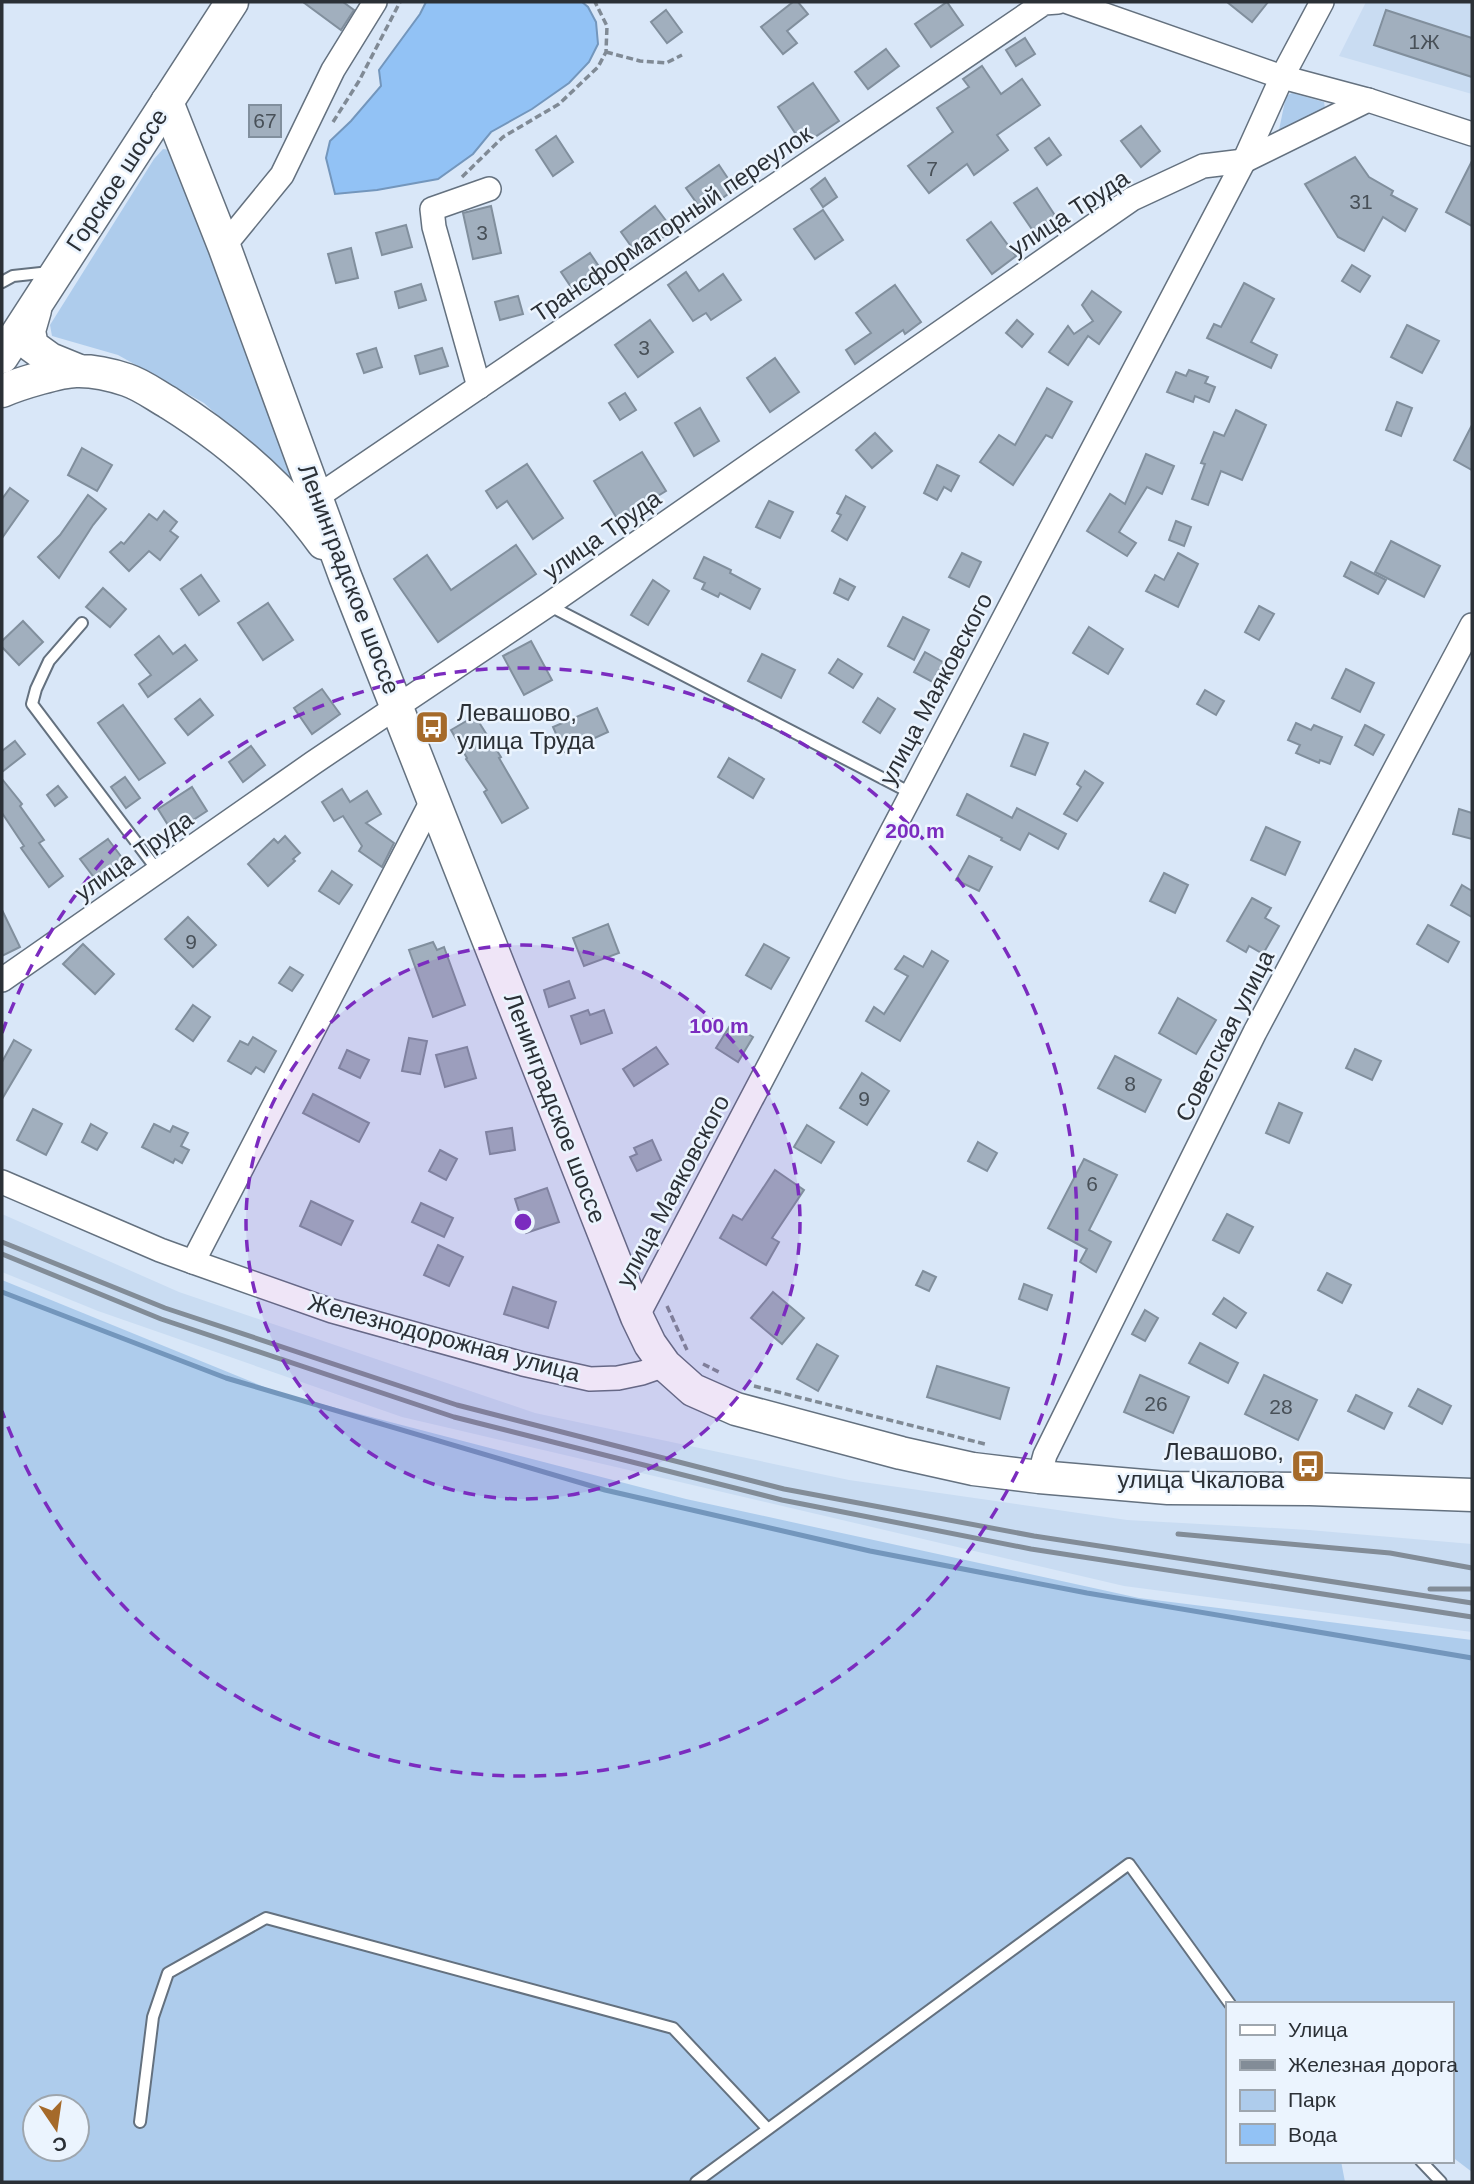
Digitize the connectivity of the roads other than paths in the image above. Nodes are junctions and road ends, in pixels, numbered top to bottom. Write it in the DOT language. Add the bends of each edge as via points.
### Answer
graph roads {
  1 [pos="232,2"];
  2 [pos="375,2"];
  3 [pos="1058,2"];
  4 [pos="1068,2"];
  5 [pos="1322,2"];
  6 [pos="1282,77"];
  7 [pos="1368,100"];
  8 [pos="167,102"];
  9 [pos="1472,134"];
  10 [pos="1244,161"];
  11 [pos="489,189"];
  12 [pos="224,246"];
  13 [pos="58,272"];
  14 [pos="2,282"];
  15 [pos="36,305"];
  16 [pos="2,357"];
  17 [pos="77,370"];
  18 [pos="479,387"];
  19 [pos="2,391"];
  20 [pos="317,498"];
  21 [pos="345,576"];
  22 [pos="548,605"];
  23 [pos="82,623"];
  24 [pos="1472,625"];
  25 [pos="398,707"];
  26 [pos="911,793"];
  27 [pos="434,797"];
  28 [pos="158,871"];
  29 [pos="2,981"];
  30 [pos="2,1182"];
  31 [pos="193,1262"];
  32 [pos="638,1317"];
  33 [pos="665,1365"];
  34 [pos="1039,1477"];
  35 [pos="1472,1495"];
  36 [pos="1229,2002"];
  37 [pos="140,2122"];
  38 [pos="767,2128"];
  39 [pos="1423,2163"];
  40 [pos="696,2182"];
  41 [pos="1441,2182"];
  1 -- 8 [label="street, Горское шоссе"];
  2 -- 12 [label="street" via="333,70 282,175"];
  3 -- 18 [label="street, Трансформаторный переулок" via="1044,3"];
  4 -- 6 [label="street"];
  5 -- 6 [label="street, улица Маяковского"];
  6 -- 7 [label="street"];
  6 -- 10 [label="street, улица Маяковского"];
  7 -- 9 [label="street"];
  7 -- 10 [label="street"];
  8 -- 12 [label="street, Ленинградское шоссе"];
  8 -- 13 [label="street, Горское шоссе"];
  10 -- 22 [label="street, улица Труда" via="1203,166 1132,199"];
  10 -- 26 [label="street, улица Маяковского"];
  11 -- 18 [label="street" via="432,209"];
  12 -- 20 [label="street, Ленинградское шоссе"];
  13 -- 14 [label="lane" via="13,276"];
  13 -- 15 [label="street, Горское шоссе"];
  15 -- 16 [label="street, Горское шоссе"];
  15 -- 17 [label="street" via="29,331 32,346"];
  17 -- 19 [label="street"];
  17 -- 21 [label="street" via="129,380 215,436 296,507"];
  18 -- 20 [label="street, Трансформаторный переулок"];
  20 -- 21 [label="street, Ленинградское шоссе"];
  21 -- 25 [label="street, Ленинградское шоссе"];
  22 -- 25 [label="street, улица Труда"];
  22 -- 26 [label="lane"];
  23 -- 28 [label="lane" via="49,662 32,704"];
  24 -- 34 [label="street, Советская улица" via="1255,1032 1045,1455"];
  25 -- 27 [label="street, Ленинградское шоссе"];
  25 -- 28 [label="street, улица Труда"];
  26 -- 32 [label="street, улица Маяковского"];
  27 -- 31 [label="street"];
  27 -- 32 [label="street, Ленинградское шоссе"];
  28 -- 29 [label="street, улица Труда"];
  30 -- 31 [label="street, Железнодорожная улица"];
  31 -- 33 [label="street, Железнодорожная улица" via="332,1311 590,1379 618,1378"];
  32 -- 33 [label="street, Ленинградское шоссе"];
  33 -- 34 [label="street" via="693,1390 736,1409 901,1453"];
  34 -- 35 [label="street" via="1168,1488"];
  36 -- 38 [label="lane" via="1129,1864"];
  37 -- 38 [label="lane" via="153,2017 168,1973 266,1918 673,2028"];
  38 -- 40 [label="lane"];
  39 -- 41 [label="lane"];
}
